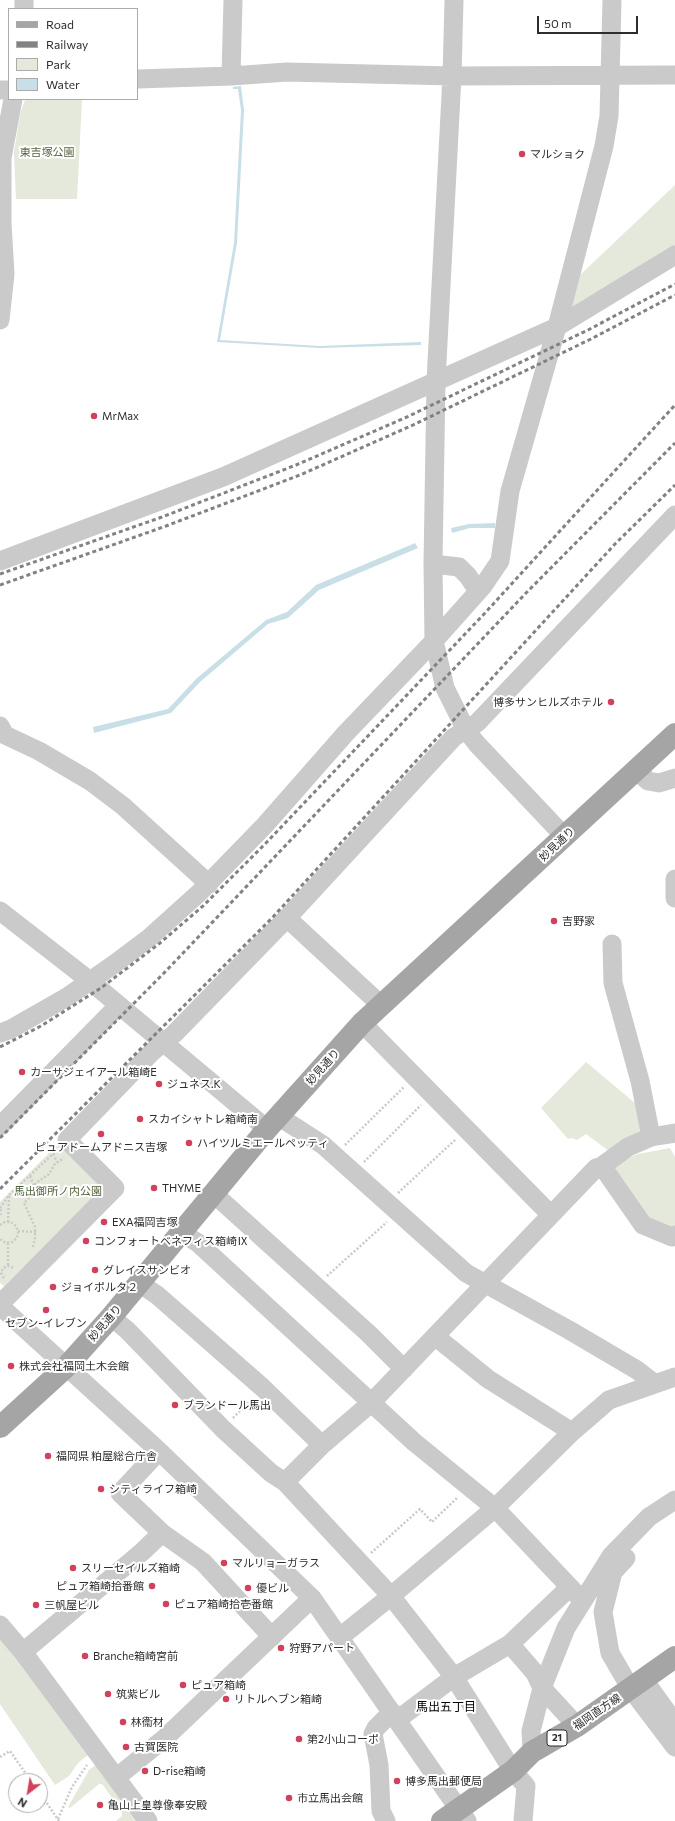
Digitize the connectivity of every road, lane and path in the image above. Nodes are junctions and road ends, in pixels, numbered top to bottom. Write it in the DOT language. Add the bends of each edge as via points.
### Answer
graph roads {
  1 [pos="233,0"];
  2 [pos="454,0"];
  3 [pos="612,0"];
  4 [pos="675,75"];
  5 [pos="231,76"];
  6 [pos="452,76"];
  7 [pos="610,76"];
  8 [pos="138,79"];
  9 [pos="14,100"];
  10 [pos="2,147"];
  11 [pos="675,255"];
  12 [pos="0,320"];
  13 [pos="557,327"];
  14 [pos="436,381"];
  15 [pos="675,515"];
  16 [pos="0,561"];
  17 [pos="433,564"];
  18 [pos="478,591"];
  19 [pos="434,641"];
  20 [pos="0,726"];
  21 [pos="466,730"];
  22 [pos="675,734"];
  23 [pos="636,770"];
  24 [pos="675,778"];
  25 [pos="565,837"];
  26 [pos="675,879"];
  27 [pos="209,884"];
  28 [pos="675,898"];
  29 [pos="0,911"];
  30 [pos="287,918"];
  31 [pos="612,944"];
  32 [pos="90,981"];
  33 [pos="119,1005"];
  34 [pos="381,1005"];
  35 [pos="362,1023"];
  36 [pos="0,1034"];
  37 [pos="163,1042"];
  38 [pos="416,1076"];
  39 [pos="433,1094"];
  40 [pos="273,1123"];
  41 [pos="0,1126"];
  42 [pos="467,1128"];
  43 [pos="675,1128"];
  44 [pos="675,1133"];
  45 [pos="651,1137"];
  46 [pos="58,1149"];
  47 [pos="53,1154"];
  48 [pos="66,1156"];
  49 [pos="334,1156"];
  50 [pos="57,1163"];
  51 [pos="602,1166"];
  52 [pos="354,1172"];
  53 [pos="30,1176"];
  54 [pos="34,1186"];
  55 [pos="214,1194"];
  56 [pos="9,1195"];
  57 [pos="392,1207"];
  58 [pos="0,1208"];
  59 [pos="550,1214"];
  60 [pos="0,1215"];
  61 [pos="8,1222"];
  62 [pos="0,1225"];
  63 [pos="18,1231"];
  64 [pos="36,1232"];
  65 [pos="181,1232"];
  66 [pos="675,1235"];
  67 [pos="0,1239"];
  68 [pos="8,1242"];
  69 [pos="32,1249"];
  70 [pos="19,1265"];
  71 [pos="8,1266"];
  72 [pos="13,1268"];
  73 [pos="139,1283"];
  74 [pos="484,1283"];
  75 [pos="316,1286"];
  76 [pos="0,1305"];
  77 [pos="111,1317"];
  78 [pos="436,1337"];
  79 [pos="66,1367"];
  80 [pos="404,1369"];
  81 [pos="675,1377"];
  82 [pos="655,1384"];
  83 [pos="263,1388"];
  84 [pos="371,1403"];
  85 [pos="0,1427"];
  86 [pos="223,1429"];
  87 [pos="572,1432"];
  88 [pos="322,1445"];
  89 [pos="159,1451"];
  90 [pos="285,1482"];
  91 [pos="469,1486"];
  92 [pos="675,1500"];
  93 [pos="495,1508"];
  94 [pos="649,1517"];
  95 [pos="162,1533"];
  96 [pos="361,1563"];
  97 [pos="576,1593"];
  98 [pos="392,1596"];
  99 [pos="312,1598"];
  100 [pos="0,1625"];
  101 [pos="272,1637"];
  102 [pos="339,1638"];
  103 [pos="510,1644"];
  104 [pos="23,1652"];
  105 [pos="675,1657"];
  106 [pos="454,1677"];
  107 [pos="637,1684"];
  108 [pos="542,1688"];
  109 [pos="394,1716"];
  110 [pos="675,1723"];
  111 [pos="577,1726"];
  112 [pos="675,1747"];
  113 [pos="532,1752"];
  114 [pos="99,1755"];
  115 [pos="0,1757"];
  116 [pos="513,1770"];
  117 [pos="25,1773"];
  118 [pos="116,1778"];
  119 [pos="48,1804"];
  120 [pos="456,1817"];
  121 [pos="59,1820"];
  122 [pos="148,1821"];
  123 [pos="386,1821"];
  124 [pos="524,1821"];
  1 -- 5 [label="street"];
  2 -- 6 [label="street"];
  3 -- 7 [label="street"];
  4 -- 7 [label="street"];
  5 -- 6 [label="street" via="287,72"];
  5 -- 8 [label="street"];
  6 -- 7 [label="street"];
  6 -- 14 [label="street"];
  7 -- 13 [label="street" via="609,116 604,146"];
  9 -- 10 [label="street"];
  10 -- 12 [label="street" via="5,274"];
  11 -- 13 [label="street"];
  13 -- 14 [label="street"];
  13 -- 18 [label="street" via="510,491 500,562"];
  14 -- 16 [label="street" via="223,477"];
  14 -- 17 [label="street"];
  15 -- 21 [label="street" via="477,724"];
  17 -- 18 [label="street" via="459,567"];
  17 -- 19 [label="street"];
  18 -- 19 [label="street"];
  19 -- 21 [label="street" via="445,688"];
  19 -- 27 [label="street" via="345,734"];
  20 -- 27 [label="street" via="5,735 39,751 90,781 123,806"];
  21 -- 25 [label="street"];
  21 -- 30 [label="street" via="454,737"];
  22 -- 23 [label="main road, 妙見通り"];
  23 -- 24 [label="street" via="648,781 659,783"];
  23 -- 25 [label="main road, 妙見通り"];
  25 -- 34 [label="main road, 妙見通り"];
  26 -- 28 [label="street"];
  27 -- 32 [label="street" via="149,938"];
  29 -- 32 [label="street"];
  30 -- 34 [label="street"];
  30 -- 37 [label="street" via="174,1034"];
  31 -- 45 [label="street" via="613,983 640,1081"];
  32 -- 33 [label="street"];
  32 -- 36 [label="street" via="67,997"];
  33 -- 37 [label="street"];
  33 -- 41 [label="street"];
  34 -- 35 [label="main road, 妙見通り"];
  35 -- 38 [label="street"];
  35 -- 40 [label="main road, 妙見通り"];
  37 -- 40 [label="street"];
  37 -- 76 [label="street" via="67,1140 115,1188"];
  38 -- 39 [label="street"];
  38 -- 49 [label="path"];
  39 -- 42 [label="street"];
  39 -- 52 [label="path"];
  40 -- 49 [label="street" via="323,1145"];
  40 -- 55 [label="main road, 妙見通り"];
  42 -- 57 [label="path"];
  42 -- 59 [label="street"];
  43 -- 44 [label="street"];
  44 -- 45 [label="street"];
  45 -- 51 [label="street" via="628,1147"];
  46 -- 47 [label="path"];
  47 -- 50 [label="path"];
  47 -- 53 [label="path"];
  48 -- 50 [label="path"];
  49 -- 52 [label="street"];
  50 -- 54 [label="path" via="49,1174"];
  51 -- 59 [label="street" via="596,1168"];
  51 -- 66 [label="street" via="643,1225 672,1237"];
  52 -- 57 [label="street"];
  53 -- 54 [label="path"];
  53 -- 56 [label="path"];
  54 -- 64 [label="path" via="24,1203"];
  55 -- 65 [label="main road, 妙見通り"];
  55 -- 75 [label="street"];
  56 -- 58 [label="path"];
  56 -- 61 [label="path"];
  57 -- 74 [label="street" via="466,1273"];
  57 -- 75 [label="path"];
  58 -- 60 [label="path"];
  59 -- 74 [label="street"];
  61 -- 62 [label="path"];
  61 -- 63 [label="path" via="15,1224"];
  63 -- 64 [label="path"];
  63 -- 68 [label="path" via="15,1239"];
  64 -- 69 [label="path"];
  65 -- 73 [label="main road, 妙見通り"];
  65 -- 84 [label="street" via="198,1243"];
  67 -- 68 [label="path"];
  68 -- 71 [label="path"];
  70 -- 72 [label="path"];
  73 -- 77 [label="main road, 妙見通り"];
  73 -- 83 [label="street" via="157,1295"];
  74 -- 78 [label="street"];
  74 -- 82 [label="street" via="638,1370"];
  75 -- 80 [label="street"];
  76 -- 79 [label="street"];
  77 -- 79 [label="main road, 妙見通り"];
  77 -- 86 [label="street" via="127,1330"];
  78 -- 80 [label="street"];
  78 -- 87 [label="street" via="488,1380"];
  79 -- 85 [label="main road, 妙見通り"];
  79 -- 89 [label="street"];
  80 -- 84 [label="street"];
  81 -- 82 [label="street"];
  82 -- 87 [label="street" via="609,1400"];
  83 -- 86 [label="path"];
  83 -- 88 [label="street"];
  84 -- 88 [label="street"];
  84 -- 91 [label="street"];
  86 -- 90 [label="street" via="271,1473"];
  87 -- 93 [label="street"];
  88 -- 90 [label="street"];
  89 -- 95 [label="street" via="120,1493"];
  89 -- 99 [label="street"];
  90 -- 96 [label="street"];
  91 -- 93 [label="street"];
  91 -- 96 [label="path" via="432,1522 420,1509"];
  92 -- 94 [label="street"];
  93 -- 97 [label="street"];
  93 -- 98 [label="street"];
  94 -- 97 [label="street"];
  94 -- 107 [label="street" via="641,1538 613,1572 603,1612 610,1653"];
  95 -- 101 [label="street" via="203,1562"];
  95 -- 104 [label="street"];
  96 -- 98 [label="street"];
  97 -- 103 [label="street"];
  97 -- 108 [label="street" via="566,1628"];
  98 -- 102 [label="street"];
  98 -- 106 [label="street"];
  99 -- 101 [label="street"];
  99 -- 102 [label="street"];
  100 -- 104 [label="street"];
  101 -- 118 [label="street" via="166,1737"];
  102 -- 109 [label="street"];
  103 -- 106 [label="street"];
  103 -- 108 [label="street" via="535,1673"];
  104 -- 114 [label="street"];
  105 -- 107 [label="main road, 福岡直方線 / 21"];
  106 -- 109 [label="street"];
  106 -- 116 [label="street"];
  107 -- 110 [label="street"];
  107 -- 111 [label="main road, 福岡直方線 / 21"];
  107 -- 112 [label="street"];
  108 -- 111 [label="street"];
  108 -- 113 [label="street" via="532,1731"];
  109 -- 120 [label="street"];
  109 -- 123 [label="street" via="376,1728 373,1734 379,1765 381,1812"];
  111 -- 113 [label="main road, 福岡直方線 / 21"];
  113 -- 116 [label="main road, 福岡直方線 / 21"];
  114 -- 118 [label="street"];
  114 -- 121 [label="path" via="84,1767 72,1787"];
  115 -- 117 [label="path" via="10,1751"];
  116 -- 120 [label="main road, 福岡直方線 / 21"];
  116 -- 124 [label="street" via="526,1786"];
  118 -- 122 [label="street"];
  119 -- 121 [label="path"];
}
